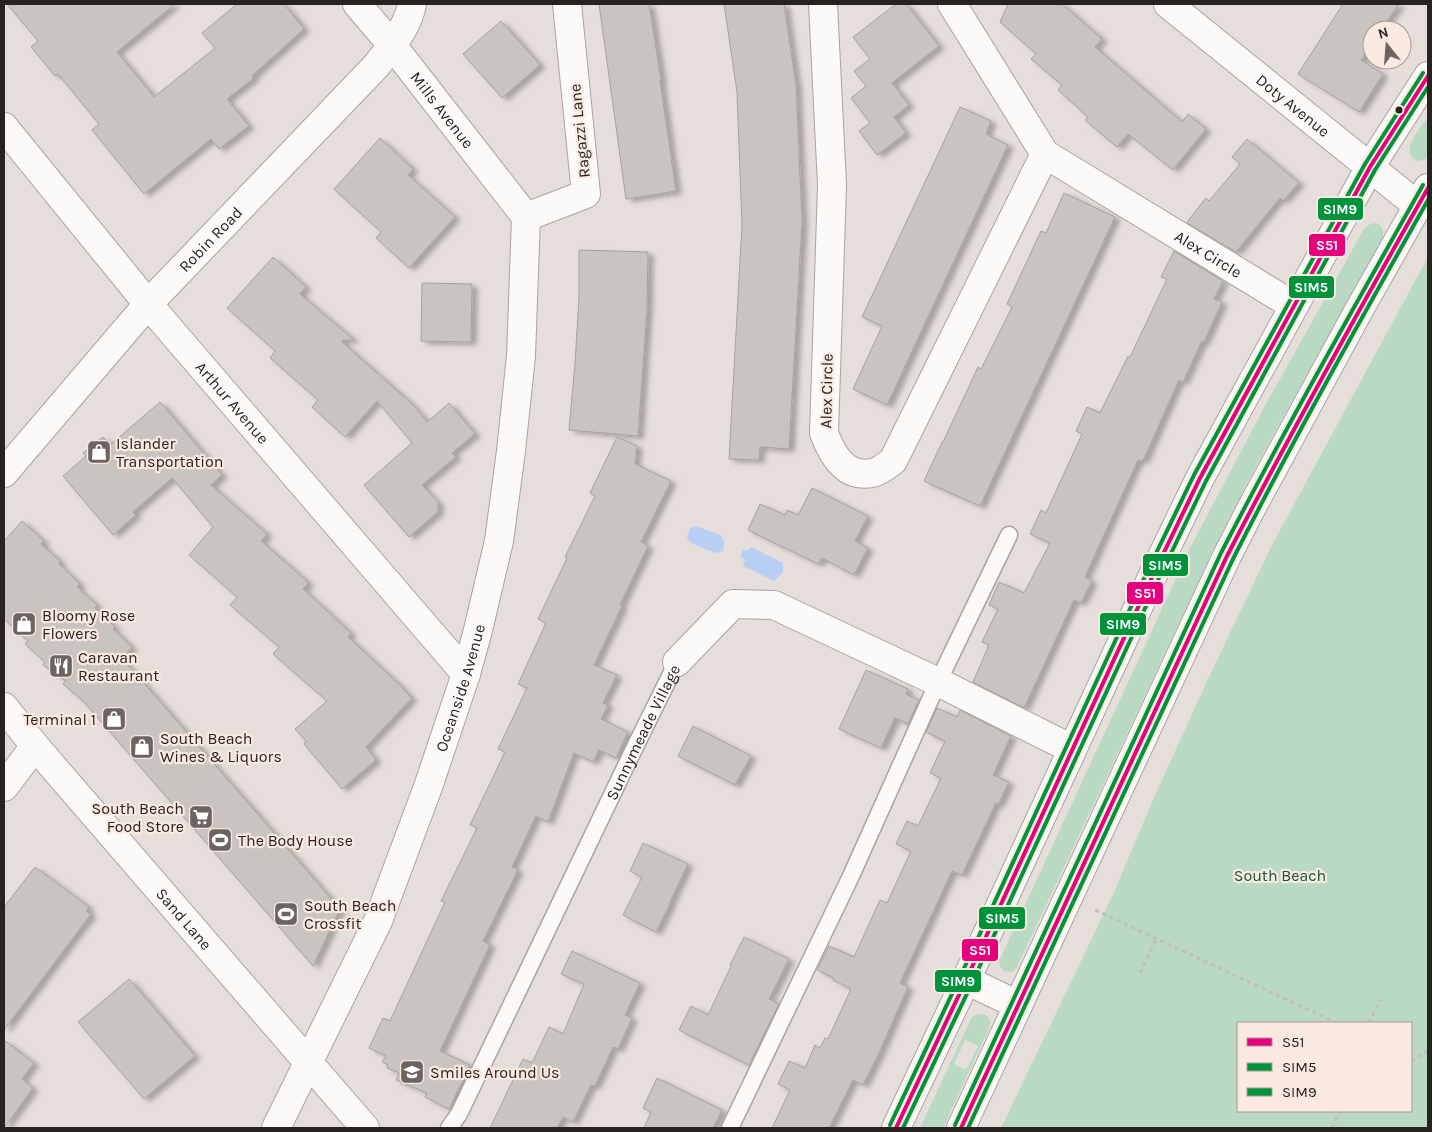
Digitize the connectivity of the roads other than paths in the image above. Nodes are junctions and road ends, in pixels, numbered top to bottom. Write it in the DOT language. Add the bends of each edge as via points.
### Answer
graph roads {
  1 [pos="357,4"];
  2 [pos="412,4"];
  3 [pos="567,4"];
  4 [pos="823,4"];
  5 [pos="952,4"];
  6 [pos="1168,4"];
  7 [pos="392,45"];
  8 [pos="1428,76"];
  9 [pos="4,127"];
  10 [pos="1045,154"];
  11 [pos="1370,167"];
  12 [pos="1423,197"];
  13 [pos="526,217"];
  14 [pos="148,304"];
  15 [pos="1294,306"];
  16 [pos="4,474"];
  17 [pos="1009,535"];
  18 [pos="677,662"];
  19 [pos="466,674"];
  20 [pos="938,682"];
  21 [pos="4,707"];
  22 [pos="35,746"];
  23 [pos="1072,749"];
  24 [pos="4,787"];
  25 [pos="966,980"];
  26 [pos="1018,1005"];
  27 [pos="309,1062"];
  28 [pos="276,1128"];
  29 [pos="365,1128"];
  30 [pos="449,1128"];
  31 [pos="730,1128"];
  32 [pos="896,1128"];
  33 [pos="961,1128"];
  1 -- 7 [label="street, Mills Avenue"];
  2 -- 7 [label="street, Robin Road" via="405,26"];
  3 -- 13 [label="street, Ragazzi Lane" via="586,194"];
  4 -- 10 [label="street, Alex Circle" via="832,185 824,434 840,463 856,473 874,473 893,461"];
  5 -- 10 [label="street, Alex Circle"];
  6 -- 11 [label="street, Doty Avenue"];
  7 -- 13 [label="street, Mills Avenue"];
  7 -- 14 [label="street, Robin Road" via="377,65"];
  8 -- 11 [label="street"];
  9 -- 14 [label="street, Arthur Avenue"];
  10 -- 15 [label="street, Alex Circle"];
  11 -- 12 [label="street, Doty Avenue"];
  11 -- 15 [label="street"];
  12 -- 26 [label="street" via="1235,540"];
  13 -- 19 [label="street, Oceanside Avenue" via="521,356 510,460 499,541"];
  14 -- 16 [label="street, Robin Road"];
  14 -- 19 [label="street, Arthur Avenue"];
  15 -- 23 [label="street" via="1200,478"];
  17 -- 20 [label="lane"];
  18 -- 20 [label="street, Sunnymeade Village" via="733,604 774,605"];
  18 -- 30 [label="lane, Sunnymeade Village" via="459,1114"];
  19 -- 27 [label="street, Oceanside Avenue" via="378,922"];
  20 -- 23 [label="street, Sunnymeade Village"];
  20 -- 31 [label="lane" via="851,876"];
  21 -- 22 [label="street, Sand Lane"];
  22 -- 24 [label="street"];
  22 -- 27 [label="street, Sand Lane"];
  23 -- 25 [label="street"];
  25 -- 26 [label="street"];
  25 -- 32 [label="street"];
  26 -- 33 [label="street"];
  27 -- 28 [label="street, Oceanside Avenue"];
  27 -- 29 [label="street, Sand Lane"];
}
